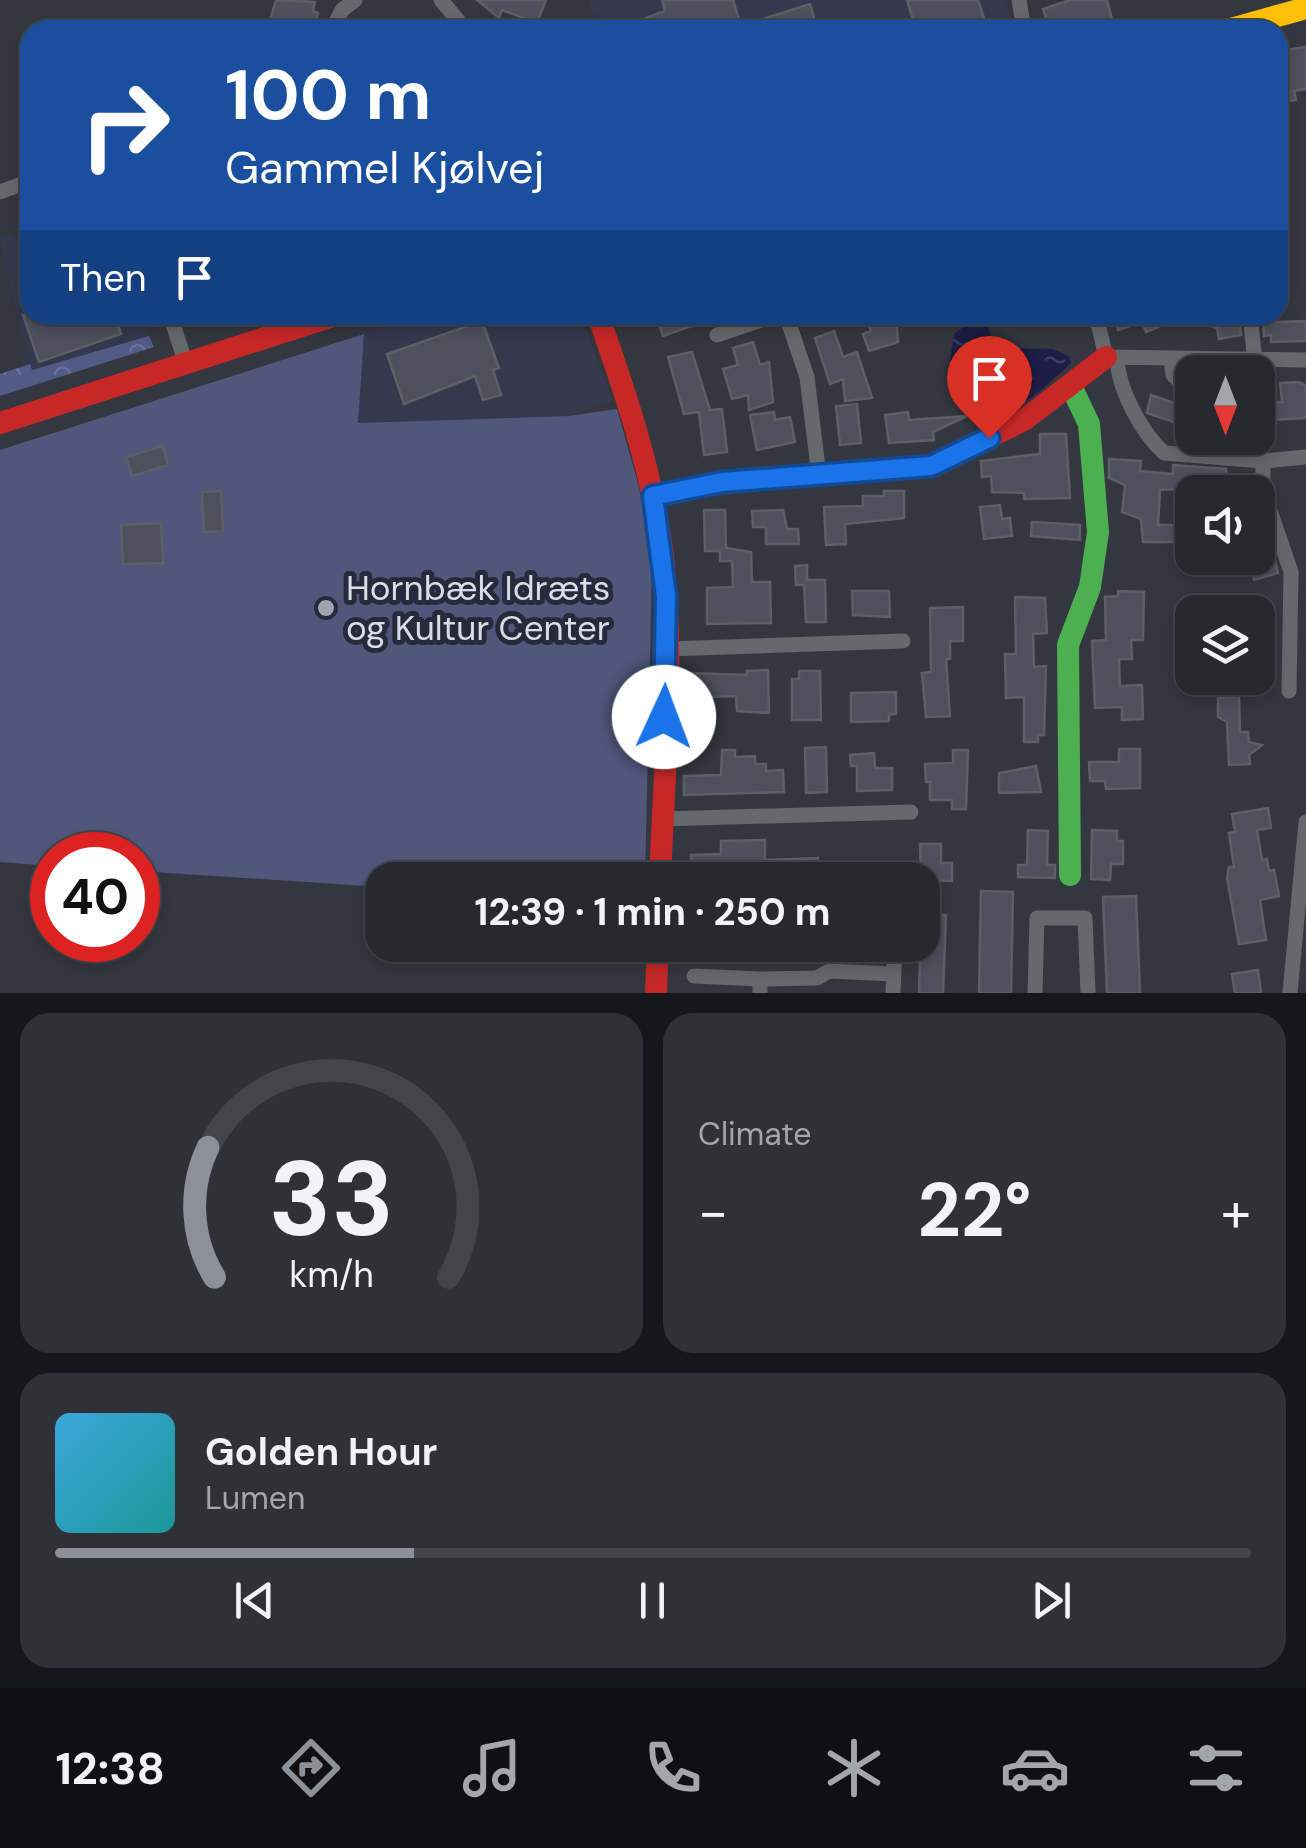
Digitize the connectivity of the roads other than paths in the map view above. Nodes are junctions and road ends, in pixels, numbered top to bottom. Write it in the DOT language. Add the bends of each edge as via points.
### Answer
graph roads {
  1 [pos="355,0"];
  2 [pos="440,0"];
  3 [pos="1306,8"];
  4 [pos="337,20"];
  5 [pos="457,20"];
  6 [pos="1263,20"];
  7 [pos="173,325"];
  8 [pos="305,325"];
  9 [pos="602,325"];
  10 [pos="746,325"];
  11 [pos="789,325"];
  12 [pos="1100,325"];
  13 [pos="1251,325"];
  14 [pos="716,335"];
  15 [pos="1255,355"];
  16 [pos="1112,357"];
  17 [pos="1170,359"];
  18 [pos="1175,359"];
  19 [pos="1306,360"];
  20 [pos="1275,361"];
  21 [pos="186,364"];
  22 [pos="1175,377"];
  23 [pos="1072,388"];
  24 [pos="0,423"];
  25 [pos="1257,455"];
  26 [pos="1306,457"];
  27 [pos="1262,461"];
  28 [pos="819,476"];
  29 [pos="653,496"];
  30 [pos="903,641"];
  31 [pos="667,649"];
  32 [pos="1288,691"];
  33 [pos="911,812"];
  34 [pos="661,819"];
  35 [pos="1306,822"];
  36 [pos="660,862"];
  37 [pos="1070,875"];
  38 [pos="657,962"];
  39 [pos="894,962"];
  40 [pos="894,974"];
  41 [pos="694,976"];
  42 [pos="714,985"];
  43 [pos="760,986"];
  44 [pos="656,993"];
  45 [pos="893,993"];
  46 [pos="1035,993"];
  47 [pos="1088,993"];
  48 [pos="1290,993"];
  1 -- 4 [label="street"];
  2 -- 5 [label="street"];
  3 -- 6 [label="street"];
  7 -- 21 [label="street"];
  8 -- 21 [label="street"];
  9 -- 29 [label="street"];
  10 -- 14 [label="street"];
  11 -- 28 [label="street" via="806,376"];
  12 -- 16 [label="street"];
  13 -- 15 [label="street"];
  16 -- 17 [label="street"];
  16 -- 23 [label="street"];
  16 -- 27 [label="street" via="1137,414 1164,453"];
  17 -- 18 [label="street"];
  17 -- 22 [label="street"];
  19 -- 20 [label="street"];
  21 -- 24 [label="street"];
  23 -- 28 [label="street" via="962,455 931,466"];
  23 -- 37 [label="street" via="1089,424 1098,532 1090,587 1068,645"];
  25 -- 27 [label="street"];
  26 -- 27 [label="street"];
  27 -- 32 [label="street" via="1262,490 1291,572"];
  28 -- 29 [label="street" via="722,482"];
  29 -- 31 [label="street"];
  30 -- 31 [label="street"];
  31 -- 34 [label="street"];
  33 -- 34 [label="street"];
  34 -- 36 [label="street"];
  35 -- 48 [label="street"];
  38 -- 44 [label="street"];
  39 -- 40 [label="street"];
  40 -- 43 [label="street" via="829,971"];
  40 -- 45 [label="street"];
  41 -- 42 [label="street"];
  42 -- 43 [label="street"];
  46 -- 47 [label="street" via="1037,918 1085,918"];
}
